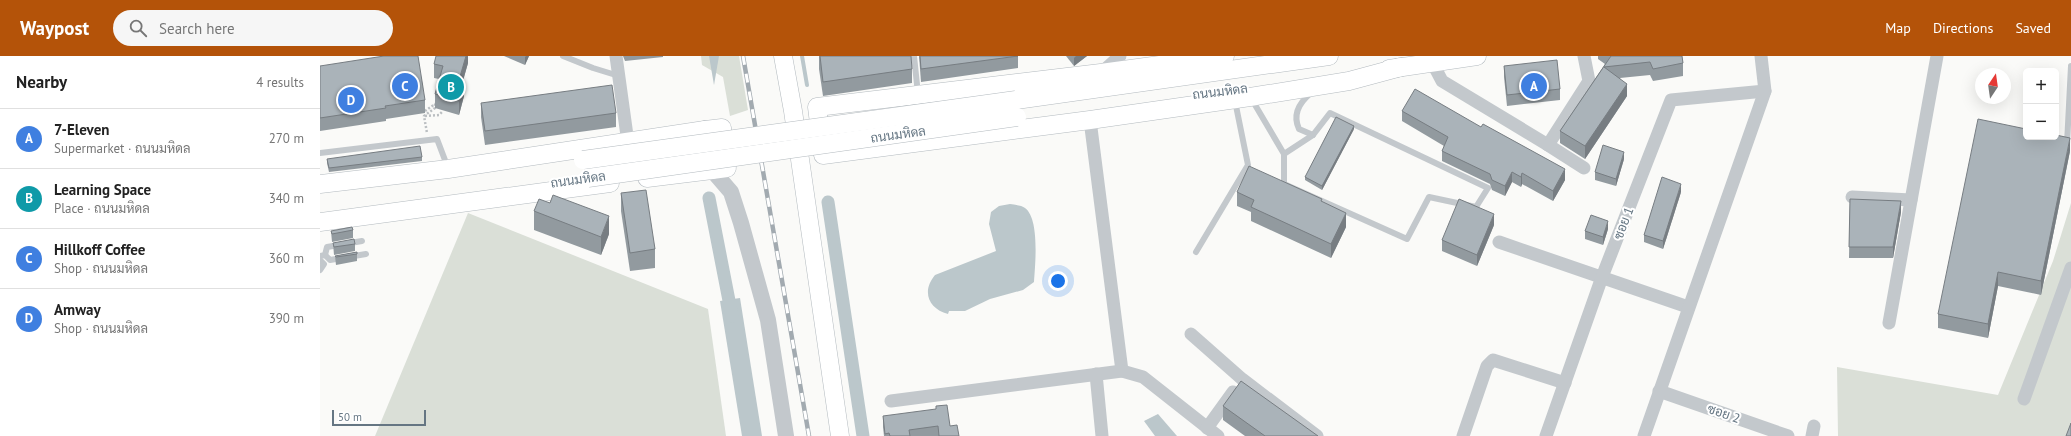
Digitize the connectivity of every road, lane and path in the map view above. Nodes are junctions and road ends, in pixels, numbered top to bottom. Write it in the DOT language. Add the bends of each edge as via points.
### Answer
graph roads {
  1 [pos="563,56"];
  2 [pos="616,56"];
  3 [pos="783,56"];
  4 [pos="914,56"];
  5 [pos="1120,56"];
  6 [pos="1226,56"];
  7 [pos="1329,56"];
  8 [pos="1477,56"];
  9 [pos="1584,56"];
  10 [pos="1760,56"];
  11 [pos="1937,56"];
  12 [pos="1432,62"];
  13 [pos="2071,66"];
  14 [pos="1401,67"];
  15 [pos="1101,73"];
  16 [pos="619,76"];
  17 [pos="1318,86"];
  18 [pos="1766,91"];
  19 [pos="919,95"];
  20 [pos="1242,98"];
  21 [pos="818,107"];
  22 [pos="1017,109"];
  23 [pos="425,111"];
  24 [pos="443,111"];
  25 [pos="793,111"];
  26 [pos="424,116"];
  27 [pos="1090,120"];
  28 [pos="425,124"];
  29 [pos="1313,135"];
  30 [pos="628,143"];
  31 [pos="2067,144"];
  32 [pos="1548,145"];
  33 [pos="320,153"];
  34 [pos="1284,154"];
  35 [pos="823,155"];
  36 [pos="800,159"];
  37 [pos="1584,168"];
  38 [pos="448,169"];
  39 [pos="719,169"];
  40 [pos="320,184"];
  41 [pos="320,194"];
  42 [pos="1852,197"];
  43 [pos="1911,200"];
  44 [pos="320,214"];
  45 [pos="320,222"];
  46 [pos="362,241"];
  47 [pos="1499,242"];
  48 [pos="1196,252"];
  49 [pos="366,254"];
  50 [pos="322,255"];
  51 [pos="320,260"];
  52 [pos="2071,268"];
  53 [pos="321,270"];
  54 [pos="1602,277"];
  55 [pos="1688,307"];
  56 [pos="1889,323"];
  57 [pos="1191,334"];
  58 [pos="1122,372"];
  59 [pos="1096,374"];
  60 [pos="1242,379"];
  61 [pos="1565,383"];
  62 [pos="1659,391"];
  63 [pos="2024,399"];
  64 [pos="891,401"];
  65 [pos="1207,428"];
  66 [pos="786,436"];
  67 [pos="840,436"];
  68 [pos="1102,436"];
  69 [pos="1218,436"];
  70 [pos="1317,436"];
  71 [pos="1463,436"];
  72 [pos="1546,436"];
  73 [pos="1644,436"];
  74 [pos="1788,436"];
  1 -- 16 [label="lane"];
  2 -- 16 [label="street"];
  3 -- 25 [label="main road"];
  4 -- 19 [label="lane"];
  5 -- 15 [label="street"];
  6 -- 15 [label="main road"];
  7 -- 22 [label="main road, ถนนมหิดล"];
  8 -- 12 [label="main road, ถนนมหิดล"];
  9 -- 32 [label="street" via="1588,81"];
  10 -- 18 [label="street"];
  11 -- 43 [label="street"];
  12 -- 14 [label="main road, ถนนมหิดล"];
  12 -- 32 [label="street" via="1442,81"];
  13 -- 31 [label="lane"];
  14 -- 17 [label="main road" via="1349,81"];
  14 -- 22 [label="main road, ถนนมหิดล"];
  15 -- 19 [label="main road"];
  16 -- 30 [label="street"];
  17 -- 20 [label="main road"];
  17 -- 29 [label="lane" via="1304,98 1297,109 1295,122 1299,129"];
  18 -- 54 [label="street, ซอย 1" via="1671,100"];
  18 -- 55 [label="street"];
  19 -- 21 [label="main road"];
  20 -- 27 [label="main road"];
  20 -- 34 [label="lane"];
  20 -- 48 [label="lane" via="1248,165"];
  21 -- 25 [label="main road"];
  21 -- 35 [label="main road"];
  22 -- 41 [label="main road, ถนนมหิดล, bridge"];
  22 -- 44 [label="main road, ถนนมหิดล, bridge" via="588,178"];
  23 -- 26 [label="path" via="435,104 435,108"];
  24 -- 26 [label="path"];
  25 -- 36 [label="main road"];
  26 -- 28 [label="path"];
  27 -- 35 [label="main road"];
  27 -- 58 [label="street"];
  29 -- 34 [label="lane"];
  29 -- 34 [label="lane" via="1330,113 1488,188 1476,207 1429,197 1406,239 1284,184"];
  30 -- 38 [label="main road"];
  30 -- 39 [label="main road" via="705,130"];
  32 -- 37 [label="street"];
  33 -- 38 [label="lane" via="437,139"];
  35 -- 36 [label="main road"];
  36 -- 67 [label="main road"];
  38 -- 40 [label="main road"];
  39 -- 45 [label="main road"];
  39 -- 66 [label="street" via="731,192 768,320"];
  42 -- 43 [label="street"];
  43 -- 56 [label="street"];
  46 -- 50 [label="lane" via="327,247"];
  47 -- 54 [label="street"];
  49 -- 50 [label="lane" via="330,260"];
  51 -- 53 [label="lane" via="324,264"];
  52 -- 63 [label="street"];
  54 -- 55 [label="street"];
  54 -- 61 [label="street, ซอย 1"];
  55 -- 62 [label="street"];
  57 -- 60 [label="street"];
  58 -- 59 [label="street"];
  58 -- 65 [label="street" via="1143,377"];
  59 -- 64 [label="street"];
  59 -- 68 [label="street"];
  60 -- 65 [label="street"];
  60 -- 70 [label="street"];
  61 -- 71 [label="street" via="1493,360 1487,366"];
  61 -- 72 [label="street, ซอย 1"];
  62 -- 73 [label="street"];
  62 -- 74 [label="street, ซอย 2"];
  65 -- 69 [label="street"];
}
